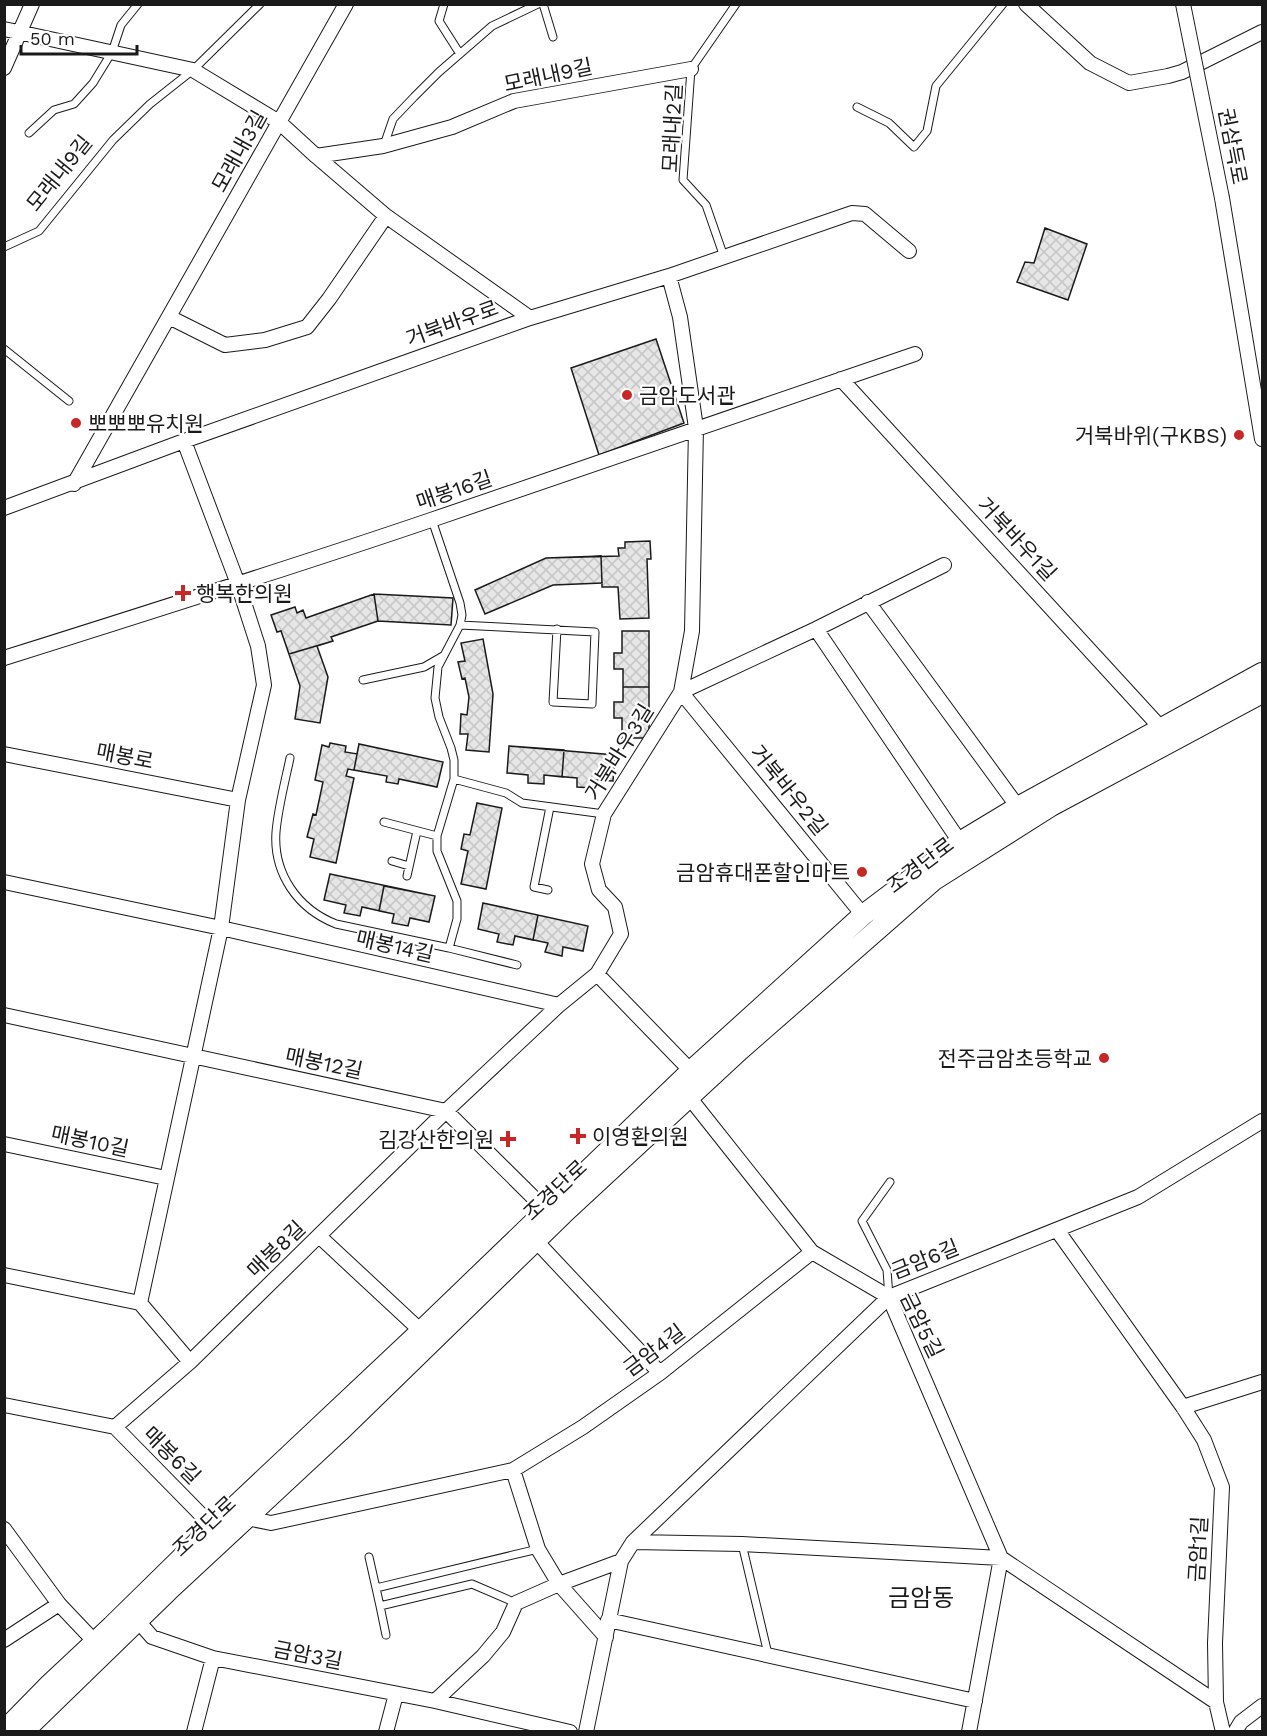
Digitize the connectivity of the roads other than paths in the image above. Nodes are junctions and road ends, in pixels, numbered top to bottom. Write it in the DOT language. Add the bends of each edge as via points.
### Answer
graph roads {
  1 [pos="32,4"];
  2 [pos="138,4"];
  3 [pos="260,4"];
  4 [pos="346,4"];
  5 [pos="444,4"];
  6 [pos="537,4"];
  7 [pos="543,4"];
  8 [pos="736,4"];
  9 [pos="1003,4"];
  10 [pos="1026,4"];
  11 [pos="1183,4"];
  12 [pos="4,29"];
  13 [pos="1263,32"];
  14 [pos="21,33"];
  15 [pos="553,37"];
  16 [pos="112,52"];
  17 [pos="460,54"];
  18 [pos="4,68"];
  19 [pos="691,69"];
  20 [pos="193,70"];
  21 [pos="857,107"];
  22 [pos="279,122"];
  23 [pos="29,133"];
  24 [pos="383,146"];
  25 [pos="316,156"];
  26 [pos="386,216"];
  27 [pos="4,247"];
  28 [pos="909,251"];
  29 [pos="724,257"];
  30 [pos="669,276"];
  31 [pos="169,317"];
  32 [pos="530,318"];
  33 [pos="4,349"];
  34 [pos="915,354"];
  35 [pos="841,379"];
  36 [pos="69,400"];
  37 [pos="696,428"];
  38 [pos="1263,439"];
  39 [pos="184,441"];
  40 [pos="74,484"];
  41 [pos="4,508"];
  42 [pos="432,520"];
  43 [pos="944,565"];
  44 [pos="238,584"];
  45 [pos="868,602"];
  46 [pos="460,625"];
  47 [pos="557,629"];
  48 [pos="816,629"];
  49 [pos="443,656"];
  50 [pos="4,658"];
  51 [pos="1263,673"];
  52 [pos="363,680"];
  53 [pos="681,692"];
  54 [pos="1263,693"];
  55 [pos="1161,728"];
  56 [pos="4,754"];
  57 [pos="290,758"];
  58 [pos="454,779"];
  59 [pos="238,800"];
  60 [pos="550,807"];
  61 [pos="1018,807"];
  62 [pos="604,814"];
  63 [pos="384,822"];
  64 [pos="417,831"];
  65 [pos="437,836"];
  66 [pos="960,842"];
  67 [pos="393,861"];
  68 [pos="409,866"];
  69 [pos="407,876"];
  70 [pos="4,882"];
  71 [pos="548,890"];
  72 [pos="863,915"];
  73 [pos="221,928"];
  74 [pos="449,948"];
  75 [pos="517,965"];
  76 [pos="597,974"];
  77 [pos="559,1005"];
  78 [pos="4,1015"];
  79 [pos="193,1057"];
  80 [pos="691,1071"];
  81 [pos="689,1097"];
  82 [pos="446,1111"];
  83 [pos="1263,1121"];
  84 [pos="4,1144"];
  85 [pos="166,1178"];
  86 [pos="890,1182"];
  87 [pos="546,1210"];
  88 [pos="1057,1230"];
  89 [pos="319,1236"];
  90 [pos="536,1241"];
  91 [pos="813,1252"];
  92 [pos="4,1275"];
  93 [pos="889,1297"];
  94 [pos="140,1303"];
  95 [pos="421,1331"];
  96 [pos="190,1362"];
  97 [pos="660,1373"];
  98 [pos="1263,1382"];
  99 [pos="4,1405"];
  100 [pos="1183,1407"];
  101 [pos="115,1427"];
  102 [pos="513,1470"];
  103 [pos="247,1518"];
  104 [pos="4,1529"];
  105 [pos="219,1533"];
  106 [pos="633,1542"];
  107 [pos="742,1544"];
  108 [pos="538,1549"];
  109 [pos="10,1550"];
  110 [pos="369,1557"];
  111 [pos="1001,1558"];
  112 [pos="621,1561"];
  113 [pos="559,1584"];
  114 [pos="376,1588"];
  115 [pos="516,1603"];
  116 [pos="59,1604"];
  117 [pos="380,1606"];
  118 [pos="608,1620"];
  119 [pos="138,1621"];
  120 [pos="386,1635"];
  121 [pos="606,1637"];
  122 [pos="4,1640"];
  123 [pos="95,1642"];
  124 [pos="768,1654"];
  125 [pos="213,1658"];
  126 [pos="396,1694"];
  127 [pos="435,1701"];
  128 [pos="975,1701"];
  129 [pos="1216,1702"];
  130 [pos="1263,1706"];
  131 [pos="4,1731"];
  132 [pos="23,1731"];
  133 [pos="194,1731"];
  134 [pos="386,1731"];
  135 [pos="570,1731"];
  136 [pos="586,1731"];
  137 [pos="969,1731"];
  138 [pos="1223,1731"];
  139 [pos="1235,1731"];
  1 -- 14 [label="street"];
  2 -- 16 [label="lane, 모래내9길" via="121,25"];
  3 -- 20 [label="lane"];
  4 -- 22 [label="street, 모래내3길"];
  5 -- 17 [label="lane" via="439,21"];
  6 -- 17 [label="lane" via="492,26"];
  7 -- 15 [label="lane, 모래내9길"];
  8 -- 19 [label="lane, 모래내2길"];
  9 -- 21 [label="lane" via="936,86 927,131 914,147 889,123"];
  10 -- 13 [label="street" via="1090,63 1129,83 1182,72"];
  11 -- 38 [label="street, 권삼득로, bridge" via="1222,198"];
  12 -- 14 [label="street"];
  14 -- 16 [label="street"];
  14 -- 18 [label="street"];
  16 -- 20 [label="street"];
  16 -- 23 [label="lane, 모래내9길" via="74,104 54,110"];
  17 -- 24 [label="lane" via="393,119"];
  19 -- 24 [label="street, 모래내9길" via="514,101 452,127"];
  19 -- 29 [label="lane, 모래내2길" via="683,180 706,205"];
  20 -- 22 [label="street"];
  20 -- 27 [label="lane, 모래내9길" via="113,140 39,231"];
  22 -- 25 [label="street"];
  22 -- 31 [label="street, 모래내3길"];
  24 -- 25 [label="street, 모래내9길"];
  25 -- 26 [label="street"];
  26 -- 31 [label="street" via="307,327 265,340 225,345"];
  26 -- 32 [label="street"];
  28 -- 29 [label="street, 거북바우로" via="865,214 852,213"];
  29 -- 30 [label="street, 거북바우로"];
  30 -- 32 [label="street, 거북바우로"];
  30 -- 37 [label="street, 거북바우3길" via="680,317"];
  31 -- 40 [label="street, 모래내3길"];
  32 -- 39 [label="street, 거북바우로"];
  33 -- 36 [label="lane"];
  34 -- 35 [label="street, 매봉16길"];
  35 -- 37 [label="street, 매봉16길"];
  35 -- 55 [label="street, 거북바우1길"];
  37 -- 42 [label="street, 매봉16길"];
  37 -- 53 [label="street, 거북바우3길" via="692,631"];
  39 -- 40 [label="street, 거북바우로"];
  39 -- 44 [label="street"];
  40 -- 41 [label="street, 거북바우로"];
  42 -- 44 [label="street, 매봉16길"];
  42 -- 46 [label="lane" via="460,603"];
  43 -- 45 [label="street, 거북바우3길"];
  44 -- 50 [label="street, 매봉16길"];
  44 -- 59 [label="street" via="258,646 264,684"];
  45 -- 48 [label="street, 거북바우3길"];
  45 -- 61 [label="street"];
  46 -- 47 [label="lane"];
  46 -- 49 [label="lane"];
  47 -- 47 [label="lane" via="595,632 592,704 553,702"];
  48 -- 53 [label="street, 거북바우3길"];
  48 -- 66 [label="street"];
  49 -- 52 [label="lane" via="424,667"];
  49 -- 58 [label="lane" via="435,698 454,760"];
  51 -- 55 [label="street, 조경단로"];
  53 -- 62 [label="street, 거북바우3길"];
  53 -- 72 [label="street, 거북바우2길"];
  54 -- 81 [label="street, 조경단로" via="1051,806 934,880"];
  55 -- 61 [label="street, 조경단로"];
  56 -- 59 [label="street, 매봉로"];
  57 -- 74 [label="lane" via="276,833 277,855 293,892 321,918 336,924"];
  58 -- 60 [label="lane" via="506,793 522,803"];
  58 -- 65 [label="lane"];
  59 -- 73 [label="street"];
  60 -- 62 [label="lane"];
  60 -- 71 [label="lane" via="534,887"];
  61 -- 66 [label="street, 조경단로"];
  62 -- 76 [label="street, 거북바우3길" via="592,864 599,890 615,907 621,934"];
  63 -- 64 [label="lane"];
  64 -- 65 [label="lane"];
  64 -- 68 [label="lane"];
  65 -- 74 [label="lane" via="437,851 457,902"];
  66 -- 72 [label="street, 조경단로"];
  67 -- 68 [label="lane"];
  68 -- 69 [label="lane"];
  70 -- 73 [label="street, 매봉14길"];
  72 -- 80 [label="street, 조경단로"];
  73 -- 77 [label="street, 매봉14길"];
  73 -- 79 [label="street"];
  74 -- 75 [label="lane"];
  76 -- 77 [label="street, 거북바우3길"];
  76 -- 80 [label="street"];
  77 -- 82 [label="street"];
  78 -- 79 [label="street, 매봉12길"];
  79 -- 82 [label="street, 매봉12길"];
  79 -- 85 [label="street"];
  80 -- 81 [label="street"];
  80 -- 87 [label="street, 조경단로"];
  81 -- 90 [label="street, 조경단로"];
  81 -- 91 [label="street, 금암5길"];
  82 -- 87 [label="street"];
  82 -- 89 [label="street, 매봉8길"];
  83 -- 88 [label="street, 금암6길" via="1138,1197"];
  84 -- 85 [label="street, 매봉10길"];
  85 -- 94 [label="street"];
  86 -- 93 [label="lane" via="862,1221 887,1270"];
  87 -- 95 [label="street, 조경단로"];
  88 -- 93 [label="street, 금암6길"];
  88 -- 100 [label="street, 금암1길"];
  89 -- 95 [label="street"];
  89 -- 96 [label="street, 매봉8길"];
  90 -- 97 [label="street"];
  90 -- 103 [label="street, 조경단로"];
  91 -- 93 [label="street, 금암5길"];
  91 -- 97 [label="street, 금암4길"];
  92 -- 94 [label="street"];
  93 -- 106 [label="street, 금암6길"];
  93 -- 111 [label="street, 금암5길"];
  94 -- 96 [label="street"];
  95 -- 105 [label="street, 조경단로"];
  96 -- 101 [label="street, 매봉6길"];
  97 -- 102 [label="street, 금암4길"];
  98 -- 100 [label="street"];
  99 -- 101 [label="street, 매봉6길"];
  100 -- 129 [label="street, 금암1길" via="1204,1440 1222,1487"];
  101 -- 105 [label="street, 매봉6길"];
  102 -- 103 [label="street, 금암4길" via="271,1522"];
  102 -- 108 [label="street"];
  103 -- 105 [label="street, 조경단로"];
  104 -- 109 [label="street"];
  105 -- 119 [label="street, 조경단로"];
  105 -- 123 [label="street, 조경단로"];
  106 -- 107 [label="street"];
  106 -- 112 [label="street, 금암6길"];
  107 -- 111 [label="street"];
  107 -- 124 [label="lane"];
  108 -- 113 [label="street"];
  108 -- 114 [label="lane"];
  109 -- 116 [label="street"];
  110 -- 114 [label="lane"];
  111 -- 128 [label="street"];
  111 -- 129 [label="street"];
  112 -- 113 [label="street"];
  112 -- 118 [label="street, 금암6길"];
  113 -- 115 [label="street"];
  113 -- 121 [label="street"];
  114 -- 117 [label="lane"];
  115 -- 117 [label="lane" via="472,1584"];
  115 -- 127 [label="street" via="504,1632"];
  116 -- 122 [label="street"];
  116 -- 123 [label="street"];
  117 -- 120 [label="lane"];
  118 -- 121 [label="street, 금암6길"];
  118 -- 124 [label="street"];
  119 -- 125 [label="street, 금암3길" via="152,1637"];
  119 -- 132 [label="street, 조경단로"];
  121 -- 136 [label="street, 금암6길"];
  123 -- 131 [label="street, 조경단로"];
  124 -- 128 [label="street"];
  125 -- 126 [label="street, 금암3길"];
  125 -- 133 [label="street"];
  126 -- 127 [label="street, 금암3길"];
  126 -- 134 [label="street"];
  127 -- 135 [label="street, 금암3길"];
  128 -- 137 [label="street"];
  129 -- 138 [label="street"];
  130 -- 139 [label="street"];
}
